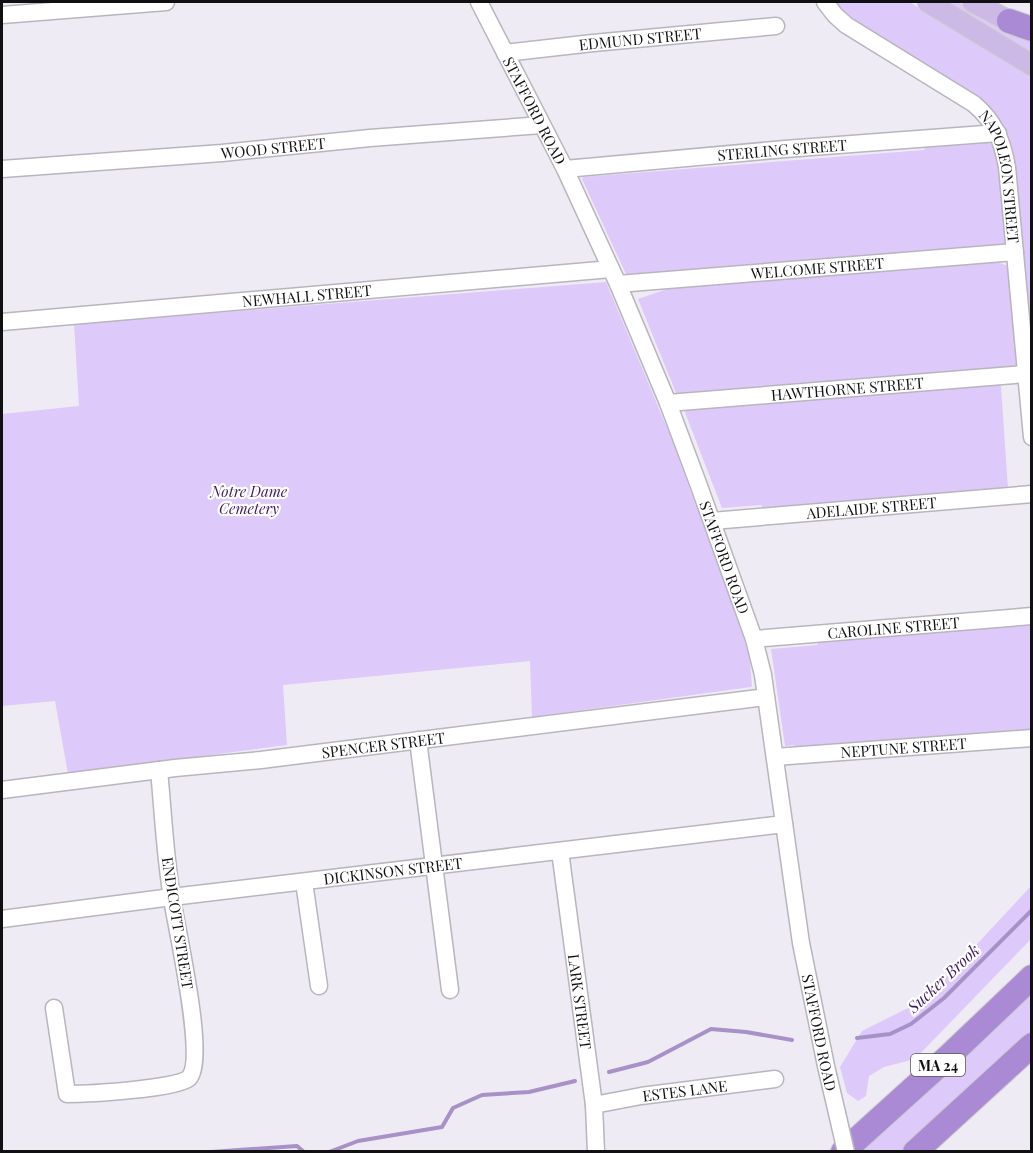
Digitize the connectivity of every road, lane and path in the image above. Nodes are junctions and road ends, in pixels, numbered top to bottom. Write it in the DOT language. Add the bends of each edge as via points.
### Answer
graph roads {
  1 [pos="166,2"];
  2 [pos="479,2"];
  3 [pos="825,2"];
  4 [pos="928,2"];
  5 [pos="973,2"];
  6 [pos="2,15"];
  7 [pos="776,26"];
  8 [pos="1024,28"];
  9 [pos="506,52"];
  10 [pos="1032,65"];
  11 [pos="542,124"];
  12 [pos="998,133"];
  13 [pos="2,169"];
  14 [pos="565,169"];
  15 [pos="1015,252"];
  16 [pos="614,276"];
  17 [pos="2,322"];
  18 [pos="1026,374"];
  19 [pos="668,403"];
  20 [pos="1032,436"];
  21 [pos="1032,494"];
  22 [pos="712,521"];
  23 [pos="1032,616"];
  24 [pos="754,639"];
  25 [pos="766,697"];
  26 [pos="1032,738"];
  27 [pos="418,740"];
  28 [pos="775,758"];
  29 [pos="159,770"];
  30 [pos="2,790"];
  31 [pos="784,824"];
  32 [pos="560,851"];
  33 [pos="434,866"];
  34 [pos="304,882"];
  35 [pos="172,897"];
  36 [pos="2,919"];
  37 [pos="1032,967"];
  38 [pos="1032,977"];
  39 [pos="319,986"];
  40 [pos="450,990"];
  41 [pos="54,1008"];
  42 [pos="1032,1045"];
  43 [pos="948,1057"];
  44 [pos="775,1079"];
  45 [pos="594,1105"];
  46 [pos="596,1152"];
  47 [pos="844,1152"];
  48 [pos="915,1152"];
  1 -- 6 [label="street"];
  2 -- 9 [label="street, STAFFORD ROAD"];
  3 -- 12 [label="street, NAPOLEON STREET" via="846,25 974,104"];
  4 -- 10 [label="main road"];
  5 -- 8 [label="main road"];
  7 -- 9 [label="street, EDMUND STREET"];
  9 -- 11 [label="street, STAFFORD ROAD"];
  11 -- 13 [label="street, WOOD STREET"];
  11 -- 14 [label="street, STAFFORD ROAD"];
  12 -- 14 [label="street, STERLING STREET"];
  12 -- 15 [label="street, NAPOLEON STREET" via="1007,167"];
  14 -- 16 [label="street, STAFFORD ROAD"];
  15 -- 16 [label="street, WELCOME STREET"];
  15 -- 18 [label="street, NAPOLEON STREET"];
  16 -- 17 [label="street, NEWHALL STREET"];
  16 -- 19 [label="street, STAFFORD ROAD"];
  18 -- 19 [label="street, HAWTHORNE STREET"];
  18 -- 20 [label="street, NAPOLEON STREET"];
  19 -- 22 [label="street, STAFFORD ROAD"];
  21 -- 22 [label="street, ADELAIDE STREET"];
  22 -- 24 [label="street, STAFFORD ROAD"];
  23 -- 24 [label="street, CAROLINE STREET"];
  24 -- 25 [label="street, STAFFORD ROAD"];
  25 -- 27 [label="street, SPENCER STREET"];
  25 -- 28 [label="street, STAFFORD ROAD"];
  26 -- 28 [label="street, NEPTUNE STREET"];
  27 -- 29 [label="street, SPENCER STREET"];
  27 -- 33 [label="street"];
  28 -- 31 [label="street, STAFFORD ROAD"];
  29 -- 30 [label="street, SPENCER STREET"];
  29 -- 35 [label="street, ENDICOTT STREET"];
  31 -- 32 [label="street, DICKINSON STREET"];
  31 -- 47 [label="street, STAFFORD ROAD, bridge" via="801,944"];
  32 -- 33 [label="street, DICKINSON STREET"];
  32 -- 45 [label="street, LARK STREET"];
  33 -- 34 [label="street, DICKINSON STREET"];
  33 -- 40 [label="street"];
  34 -- 35 [label="street, DICKINSON STREET"];
  34 -- 39 [label="street"];
  35 -- 36 [label="street, DICKINSON STREET"];
  35 -- 41 [label="street, ENDICOTT STREET" via="189,985 194,1046 191,1075 164,1086 67,1094"];
  37 -- 43 [label="highway"];
  38 -- 43 [label="highway, MA 24"];
  42 -- 48 [label="highway"];
  43 -- 47 [label="highway, MA 24"];
  44 -- 45 [label="street, ESTES LANE"];
  45 -- 46 [label="street, LARK STREET"];
}
